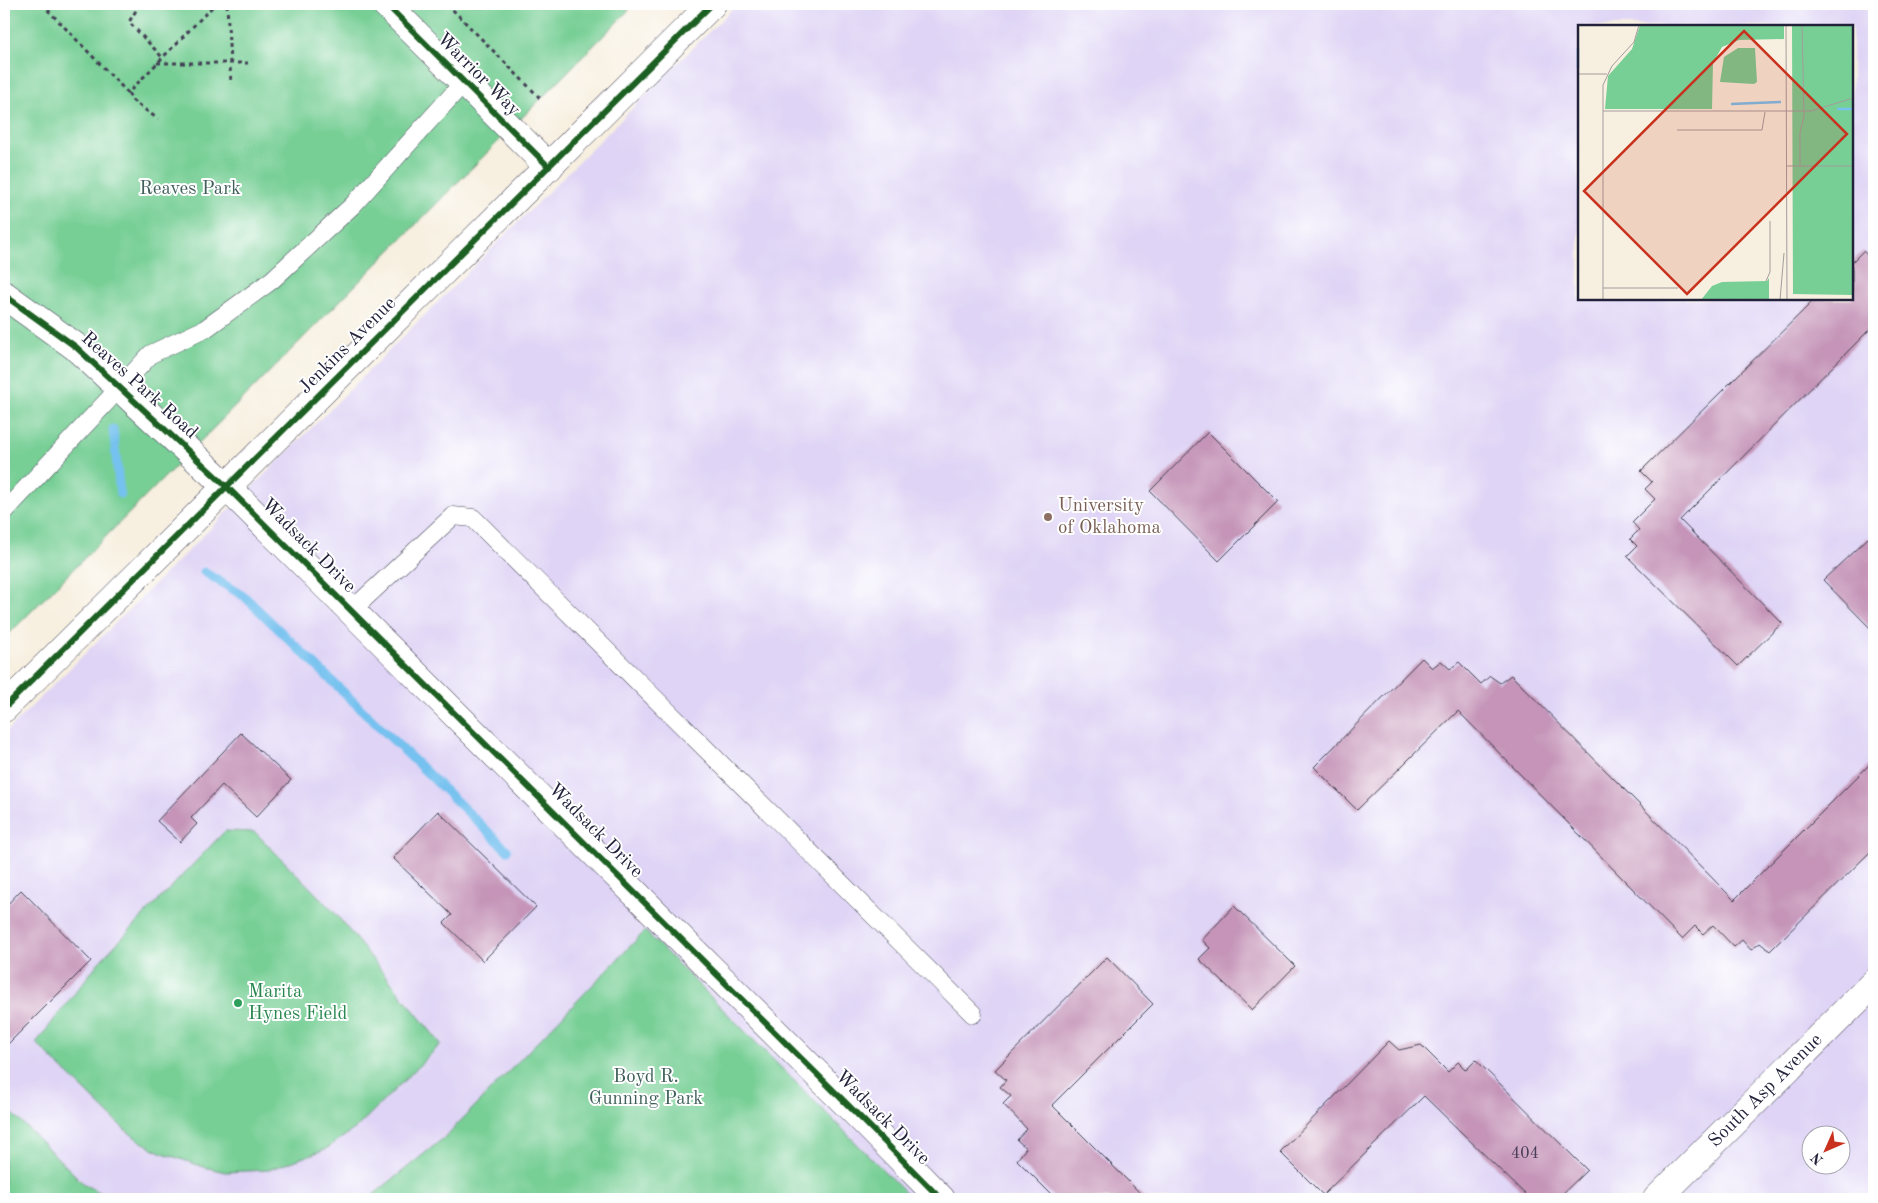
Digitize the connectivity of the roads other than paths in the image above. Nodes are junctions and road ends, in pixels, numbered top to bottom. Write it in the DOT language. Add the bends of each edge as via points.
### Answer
graph roads {
  1 [pos="386,4"];
  2 [pos="712,4"];
  3 [pos="464,82"];
  4 [pos="549,167"];
  5 [pos="4,295"];
  6 [pos="120,388"];
  7 [pos="227,487"];
  8 [pos="4,512"];
  9 [pos="352,610"];
  10 [pos="4,708"];
  11 [pos="1874,983"];
  12 [pos="972,1014"];
  13 [pos="941,1199"];
  14 [pos="1657,1199"];
  1 -- 3 [label="street, Warrior Way"];
  2 -- 4 [label="street, Jenkins Avenue"];
  3 -- 4 [label="street, Warrior Way"];
  3 -- 6 [label="lane" via="353,205 272,280 205,329 151,354"];
  4 -- 7 [label="street, Jenkins Avenue"];
  5 -- 6 [label="street, Reaves Park Road" via="76,346"];
  6 -- 7 [label="street, Reaves Park Road"];
  6 -- 8 [label="lane"];
  7 -- 9 [label="street, Wadsack Drive"];
  7 -- 10 [label="street, Jenkins Avenue"];
  9 -- 12 [label="lane" via="453,516 473,518"];
  9 -- 13 [label="street, Wadsack Drive"];
  11 -- 14 [label="street, South Asp Avenue"];
}
